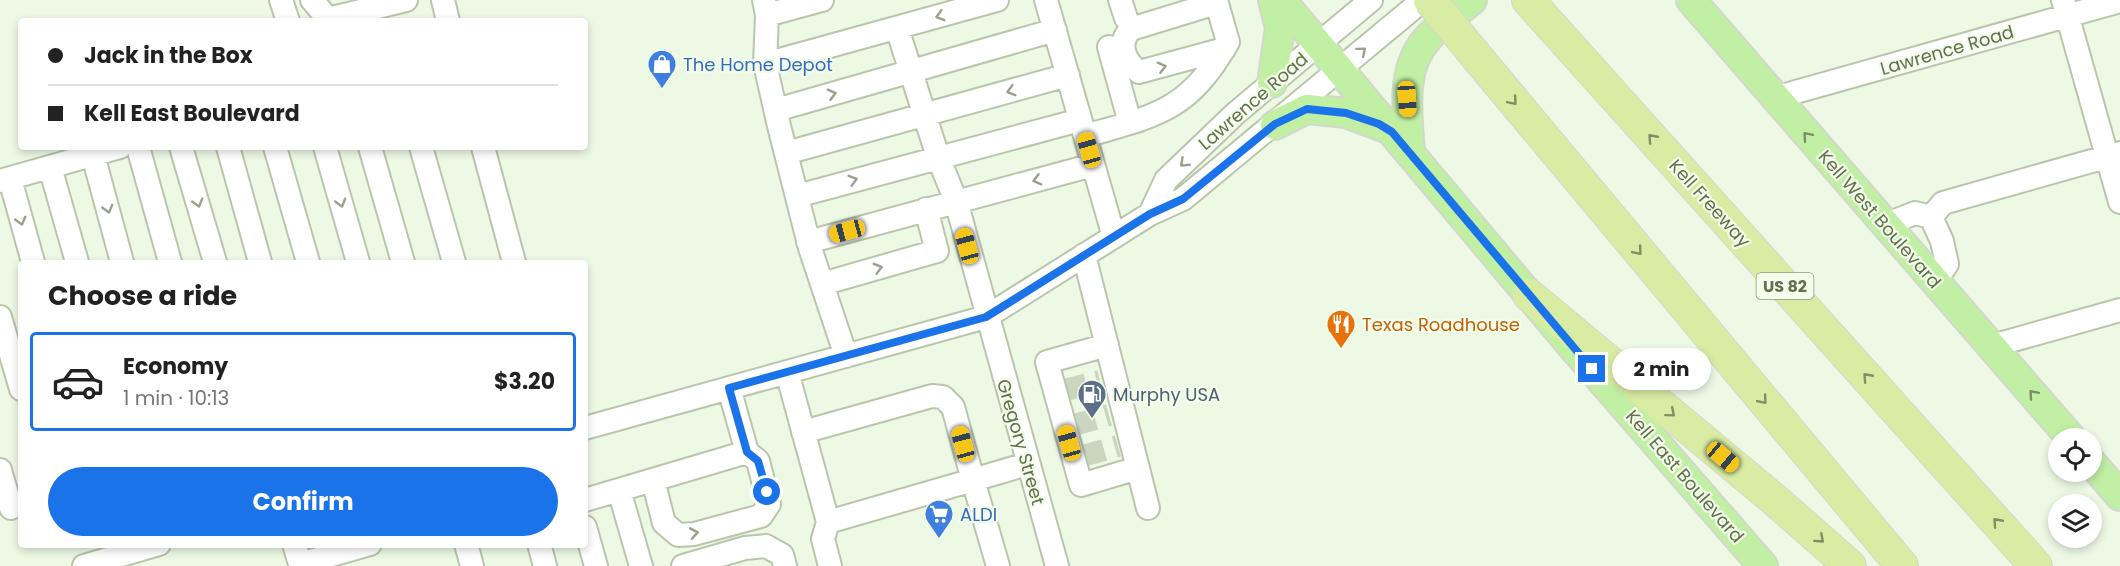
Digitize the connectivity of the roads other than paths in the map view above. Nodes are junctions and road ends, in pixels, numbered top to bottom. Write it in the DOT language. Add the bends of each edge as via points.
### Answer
graph roads {
  1 [pos="281,0"];
  2 [pos="312,0"];
  3 [pos="406,0"];
  4 [pos="442,0"];
  5 [pos="822,0"];
  6 [pos="997,0"];
  7 [pos="1046,0"];
  8 [pos="1200,0"];
  9 [pos="1214,0"];
  10 [pos="1273,0"];
  11 [pos="1281,0"];
  12 [pos="1371,0"];
  13 [pos="1423,0"];
  14 [pos="1430,0"];
  15 [pos="1472,0"];
  16 [pos="1690,0"];
  17 [pos="2120,1"];
  18 [pos="1531,3"];
  19 [pos="765,8"];
  20 [pos="2065,8"];
  21 [pos="1123,9"];
  22 [pos="383,14"];
  23 [pos="287,18"];
  24 [pos="327,18"];
  25 [pos="339,18"];
  26 [pos="447,18"];
  27 [pos="897,28"];
  28 [pos="1054,30"];
  29 [pos="1318,44"];
  30 [pos="1224,49"];
  31 [pos="765,64"];
  32 [pos="1340,70"];
  33 [pos="911,73"];
  34 [pos="1068,75"];
  35 [pos="1272,83"];
  36 [pos="1774,98"];
  37 [pos="776,110"];
  38 [pos="925,115"];
  39 [pos="1130,123"];
  40 [pos="1275,124"];
  41 [pos="1083,128"];
  42 [pos="1392,132"];
  43 [pos="110,150"];
  44 [pos="139,150"];
  45 [pos="183,150"];
  46 [pos="229,150"];
  47 [pos="276,150"];
  48 [pos="326,150"];
  49 [pos="371,150"];
  50 [pos="422,150"];
  51 [pos="484,150"];
  52 [pos="786,153"];
  53 [pos="1410,154"];
  54 [pos="93,155"];
  55 [pos="2114,155"];
  56 [pos="938,156"];
  57 [pos="1093,165"];
  58 [pos="51,167"];
  59 [pos="5,180"];
  60 [pos="797,196"];
  61 [pos="956,201"];
  62 [pos="2120,202"];
  63 [pos="926,210"];
  64 [pos="1150,214"];
  65 [pos="1931,217"];
  66 [pos="1885,225"];
  67 [pos="1114,237"];
  68 [pos="808,242"];
  69 [pos="1084,255"];
  70 [pos="32,260"];
  71 [pos="76,260"];
  72 [pos="121,260"];
  73 [pos="169,260"];
  74 [pos="214,260"];
  75 [pos="259,260"];
  76 [pos="307,260"];
  77 [pos="357,260"];
  78 [pos="402,260"];
  79 [pos="453,260"];
  80 [pos="513,260"];
  81 [pos="1935,282"];
  82 [pos="822,284"];
  83 [pos="1529,295"];
  84 [pos="2120,310"];
  85 [pos="0,317"];
  86 [pos="986,317"];
  87 [pos="1107,345"];
  88 [pos="1992,346"];
  89 [pos="846,356"];
  90 [pos="787,372"];
  91 [pos="18,379"];
  92 [pos="729,388"];
  93 [pos="588,427"];
  94 [pos="2062,428"];
  95 [pos="804,432"];
  96 [pos="747,452"];
  97 [pos="1028,464"];
  98 [pos="1138,468"];
  99 [pos="0,470"];
  100 [pos="2102,473"];
  101 [pos="653,480"];
  102 [pos="972,480"];
  103 [pos="2118,489"];
  104 [pos="619,490"];
  105 [pos="588,499"];
  106 [pos="11,508"];
  107 [pos="1148,508"];
  108 [pos="828,522"];
  109 [pos="588,538"];
  110 [pos="145,548"];
  111 [pos="352,548"];
  112 [pos="467,548"];
  113 [pos="540,548"];
  114 [pos="298,560"];
  115 [pos="84,566"];
  116 [pos="472,566"];
  117 [pos="545,566"];
  118 [pos="596,566"];
  119 [pos="641,566"];
  120 [pos="683,566"];
  121 [pos="785,566"];
  122 [pos="830,566"];
  123 [pos="998,566"];
  124 [pos="1057,566"];
  125 [pos="1764,566"];
  126 [pos="1850,566"];
  127 [pos="1902,566"];
  128 [pos="2036,566"];
  1 -- 23 [label="street"];
  2 -- 24 [label="street"];
  3 -- 22 [label="street"];
  4 -- 26 [label="street"];
  5 -- 19 [label="street"];
  6 -- 27 [label="street, one-way"];
  7 -- 28 [label="street"];
  8 -- 21 [label="street"];
  9 -- 30 [label="street" via="1228,42"];
  9 -- 30 [label="street, one-way" via="1206,6 1131,29 1124,36 1122,48 1129,65 1138,72"];
  10 -- 35 [label="main road" via="1280,28"];
  11 -- 29 [label="main road, Kell East Boulevard"];
  12 -- 29 [label="street, Lawrence Road"];
  32 -- 13 [label="street, Lawrence Road, one-way"];
  14 -- 127 [label="highway, one-way, bridge"];
  15 -- 53 [label="main road" via="1428,37 1411,65 1407,99"];
  16 -- 36 [label="main road, Kell West Boulevard"];
  17 -- 20 [label="street, Lawrence Road"];
  128 -- 18 [label="highway, Kell Freeway / US 82, one-way"];
  19 -- 31 [label="street"];
  20 -- 36 [label="street, Lawrence Road"];
  20 -- 55 [label="street"];
  21 -- 39 [label="street" via="1108,43"];
  22 -- 25 [label="street"];
  27 -- 31 [label="street"];
  27 -- 33 [label="street, Gregory Street"];
  28 -- 33 [label="street"];
  28 -- 34 [label="street"];
  29 -- 32 [label="main road, Kell East Boulevard"];
  29 -- 35 [label="street, Lawrence Road"];
  30 -- 39 [label="street" via="1190,94 1159,115"];
  31 -- 37 [label="street"];
  32 -- 40 [label="street, Lawrence Road"];
  32 -- 42 [label="main road, Kell East Boulevard"];
  37 -- 33 [label="street, one-way"];
  33 -- 38 [label="street, Gregory Street"];
  34 -- 38 [label="street, one-way"];
  34 -- 41 [label="street"];
  35 -- 64 [label="street, Lawrence Road, one-way" via="1166,180"];
  66 -- 36 [label="main road, Kell West Boulevard, one-way"];
  37 -- 52 [label="street"];
  38 -- 52 [label="street"];
  38 -- 56 [label="street, Gregory Street"];
  39 -- 41 [label="street"];
  40 -- 42 [label="main road" via="1307,109 1330,110 1379,124"];
  40 -- 64 [label="street, Lawrence Road" via="1183,199"];
  41 -- 56 [label="street"];
  41 -- 57 [label="street"];
  42 -- 53 [label="main road, Kell East Boulevard"];
  43 -- 54 [label="street"];
  44 -- 73 [label="street"];
  45 -- 74 [label="street, one-way"];
  46 -- 75 [label="street"];
  47 -- 76 [label="street"];
  48 -- 77 [label="street, one-way"];
  49 -- 78 [label="street"];
  50 -- 79 [label="street"];
  51 -- 80 [label="street"];
  52 -- 60 [label="street"];
  53 -- 83 [label="main road, Kell East Boulevard"];
  54 -- 58 [label="street"];
  54 -- 72 [label="street, one-way"];
  55 -- 62 [label="street"];
  55 -- 65 [label="street" via="1943,203"];
  60 -- 56 [label="street, one-way"];
  56 -- 61 [label="street, Gregory Street"];
  57 -- 61 [label="street, one-way"];
  57 -- 67 [label="street"];
  58 -- 59 [label="street"];
  58 -- 71 [label="street"];
  59 -- 70 [label="street, one-way"];
  60 -- 68 [label="street"];
  61 -- 63 [label="street"];
  61 -- 86 [label="street, Gregory Street"];
  63 -- 68 [label="street"];
  82 -- 63 [label="street, one-way" via="937,251"];
  64 -- 67 [label="street, Lawrence Road"];
  65 -- 66 [label="street" via="1915,213"];
  65 -- 81 [label="street" via="1947,264"];
  66 -- 81 [label="main road, Kell West Boulevard"];
  67 -- 69 [label="street, Lawrence Road"];
  68 -- 82 [label="street"];
  69 -- 86 [label="street, Lawrence Road"];
  69 -- 87 [label="street"];
  81 -- 88 [label="main road, Kell West Boulevard"];
  82 -- 89 [label="street"];
  83 -- 125 [label="main road, Kell East Boulevard"];
  83 -- 126 [label="highway, one-way"];
  84 -- 88 [label="street"];
  85 -- 91 [label="street"];
  86 -- 89 [label="street, Lawrence Road"];
  86 -- 97 [label="street, Gregory Street"];
  87 -- 98 [label="street" via="1107,379 1124,444"];
  87 -- 98 [label="street" via="1047,362 1060,391 1078,457 1081,485"];
  94 -- 88 [label="main road, Kell West Boulevard, one-way"];
  89 -- 90 [label="street, Lawrence Road"];
  90 -- 92 [label="street, Lawrence Road"];
  90 -- 95 [label="street"];
  92 -- 93 [label="street, Lawrence Road"];
  92 -- 96 [label="street"];
  95 -- 102 [label="street" via="943,396 952,407"];
  95 -- 108 [label="street"];
  96 -- 101 [label="street"];
  101 -- 96 [label="street, one-way" via="664,523 678,535 761,516 770,504 758,461"];
  97 -- 102 [label="street"];
  97 -- 124 [label="street, Gregory Street"];
  98 -- 107 [label="street"];
  99 -- 106 [label="street"];
  100 -- 103 [label="main road"];
  101 -- 104 [label="street"];
  102 -- 108 [label="street"];
  102 -- 123 [label="street"];
  104 -- 105 [label="street"];
  104 -- 119 [label="street"];
  108 -- 122 [label="street" via="823,539"];
  109 -- 118 [label="street"];
  110 -- 115 [label="street"];
  111 -- 114 [label="street"];
  112 -- 116 [label="street"];
  113 -- 117 [label="street"];
  120 -- 121 [label="street" via="766,546 782,555"];
}
